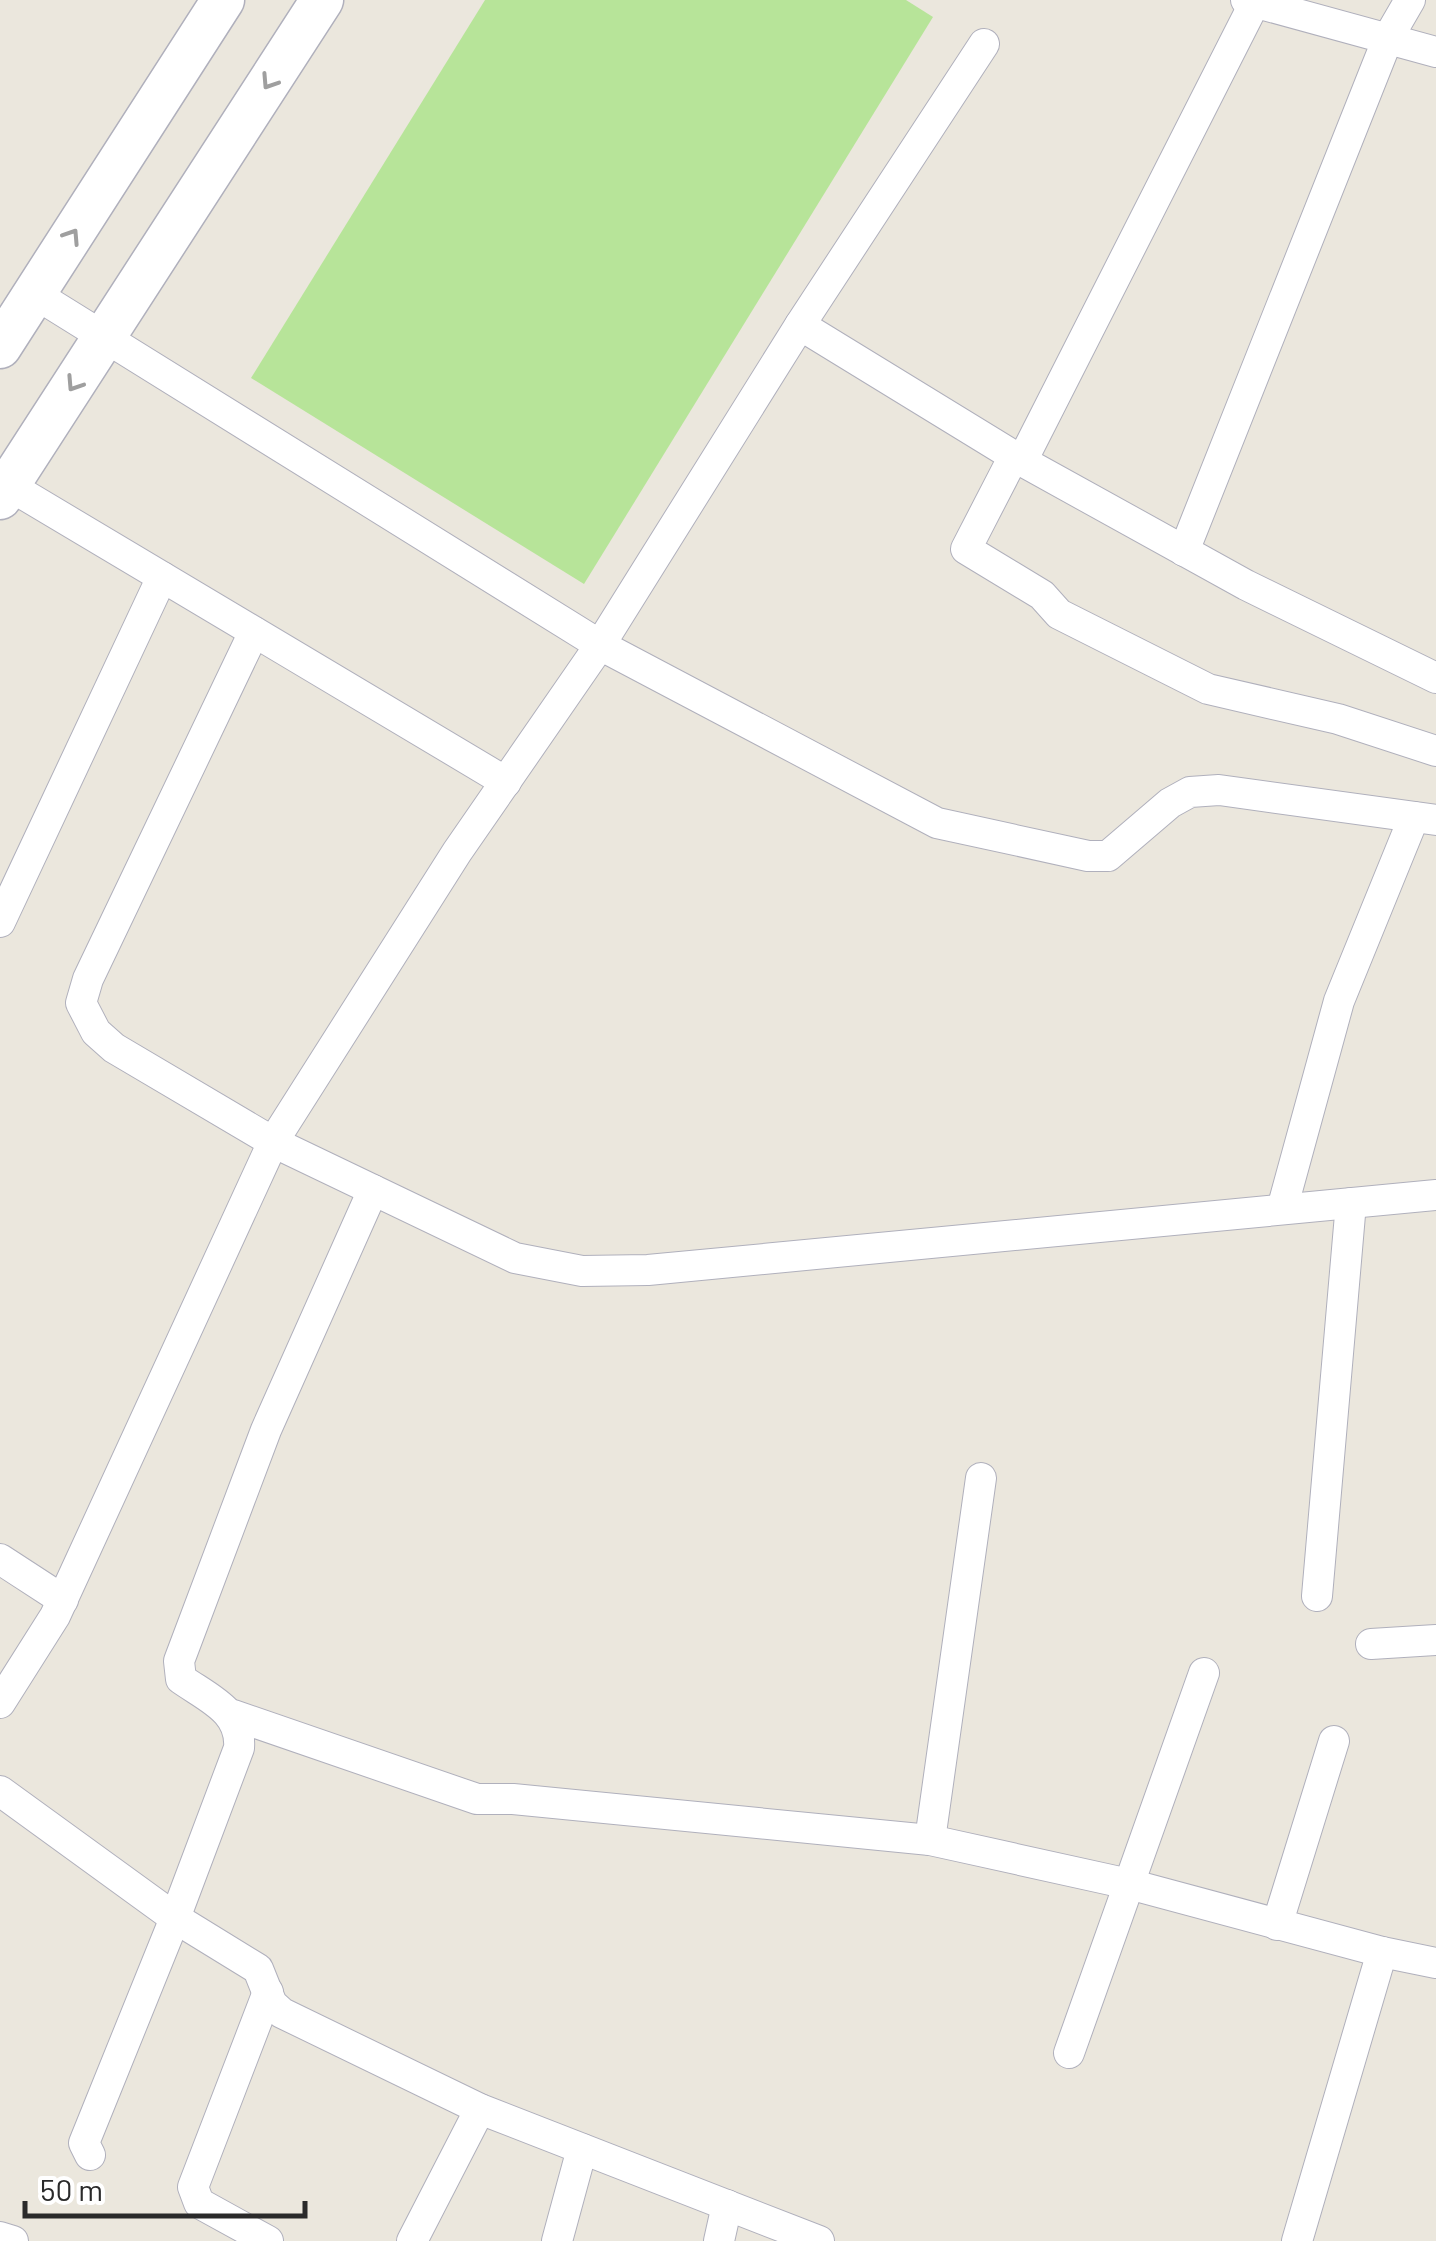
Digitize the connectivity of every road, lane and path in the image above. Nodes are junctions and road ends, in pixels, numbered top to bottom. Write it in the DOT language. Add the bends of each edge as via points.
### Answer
graph roads {
  1 [pos="322,0"];
  2 [pos="1410,0"];
  3 [pos="1252,1"];
  4 [pos="209,5"];
  5 [pos="1388,38"];
  6 [pos="984,44"];
  7 [pos="1436,52"];
  8 [pos="35,294"];
  9 [pos="800,325"];
  10 [pos="105,335"];
  11 [pos="0,347"];
  12 [pos="1018,459"];
  13 [pos="4,492"];
  14 [pos="1184,551"];
  15 [pos="162,577"];
  16 [pos="254,632"];
  17 [pos="600,644"];
  18 [pos="1436,678"];
  19 [pos="1436,751"];
  20 [pos="506,782"];
  21 [pos="1425,819"];
  22 [pos="0,922"];
  23 [pos="273,1142"];
  24 [pos="372,1190"];
  25 [pos="1436,1195"];
  26 [pos="1351,1203"];
  27 [pos="1282,1210"];
  28 [pos="982,1478"];
  29 [pos="0,1559"];
  30 [pos="1317,1596"];
  31 [pos="62,1600"];
  32 [pos="1436,1640"];
  33 [pos="1371,1644"];
  34 [pos="1204,1672"];
  35 [pos="0,1703"];
  36 [pos="233,1715"];
  37 [pos="1334,1741"];
  38 [pos="0,1791"];
  39 [pos="930,1840"];
  40 [pos="1129,1884"];
  41 [pos="175,1918"];
  42 [pos="1277,1925"];
  43 [pos="1382,1952"];
  44 [pos="1436,1962"];
  45 [pos="268,1992"];
  46 [pos="1069,2053"];
  47 [pos="480,2110"];
  48 [pos="582,2149"];
  49 [pos="90,2154"];
  50 [pos="727,2205"];
  51 [pos="0,2237"];
  52 [pos="13,2241"];
  53 [pos="268,2241"];
  54 [pos="412,2241"];
  55 [pos="557,2241"];
  56 [pos="719,2241"];
  57 [pos="819,2241"];
  58 [pos="1297,2241"];
  1 -- 10 [label="street, one-way"];
  2 -- 5 [label="street"];
  3 -- 5 [label="street"];
  3 -- 12 [label="street"];
  8 -- 4 [label="street, one-way"];
  5 -- 7 [label="street"];
  5 -- 14 [label="street"];
  6 -- 9 [label="street"];
  8 -- 10 [label="street"];
  8 -- 11 [label="street"];
  9 -- 12 [label="street"];
  9 -- 17 [label="street"];
  10 -- 13 [label="street, one-way"];
  10 -- 17 [label="street"];
  12 -- 14 [label="street"];
  12 -- 19 [label="street" via="966,549 1042,596 1059,614 1208,688"];
  13 -- 15 [label="street"];
  14 -- 18 [label="street"];
  15 -- 16 [label="street"];
  15 -- 22 [label="street"];
  16 -- 20 [label="street"];
  16 -- 23 [label="street" via="80,1003 114,1048"];
  17 -- 20 [label="street"];
  17 -- 21 [label="street" via="937,823 1050,848 1108,856 1190,792 1218,790"];
  20 -- 23 [label="street"];
  21 -- 27 [label="street" via="1339,1001"];
  23 -- 24 [label="street"];
  23 -- 31 [label="street"];
  24 -- 27 [label="street" via="515,1258 582,1271"];
  24 -- 36 [label="street" via="266,1430 178,1661 181,1679"];
  25 -- 26 [label="street"];
  26 -- 27 [label="street"];
  26 -- 30 [label="street"];
  28 -- 39 [label="street"];
  29 -- 31 [label="street"];
  31 -- 35 [label="street"];
  32 -- 33 [label="street"];
  34 -- 40 [label="street"];
  36 -- 39 [label="street" via="477,1798"];
  36 -- 41 [label="street" via="239,1748"];
  37 -- 42 [label="street"];
  38 -- 41 [label="street"];
  39 -- 40 [label="street"];
  40 -- 42 [label="street"];
  40 -- 46 [label="street"];
  41 -- 45 [label="street" via="258,1968"];
  41 -- 49 [label="street" via="84,2143"];
  42 -- 43 [label="street"];
  43 -- 44 [label="street"];
  43 -- 58 [label="street"];
  45 -- 47 [label="street" via="282,2013"];
  45 -- 53 [label="street" via="194,2187 199,2203"];
  47 -- 48 [label="street"];
  47 -- 54 [label="street"];
  48 -- 50 [label="street"];
  48 -- 55 [label="street"];
  50 -- 56 [label="street"];
  50 -- 57 [label="street"];
  51 -- 52 [label="street"];
}
